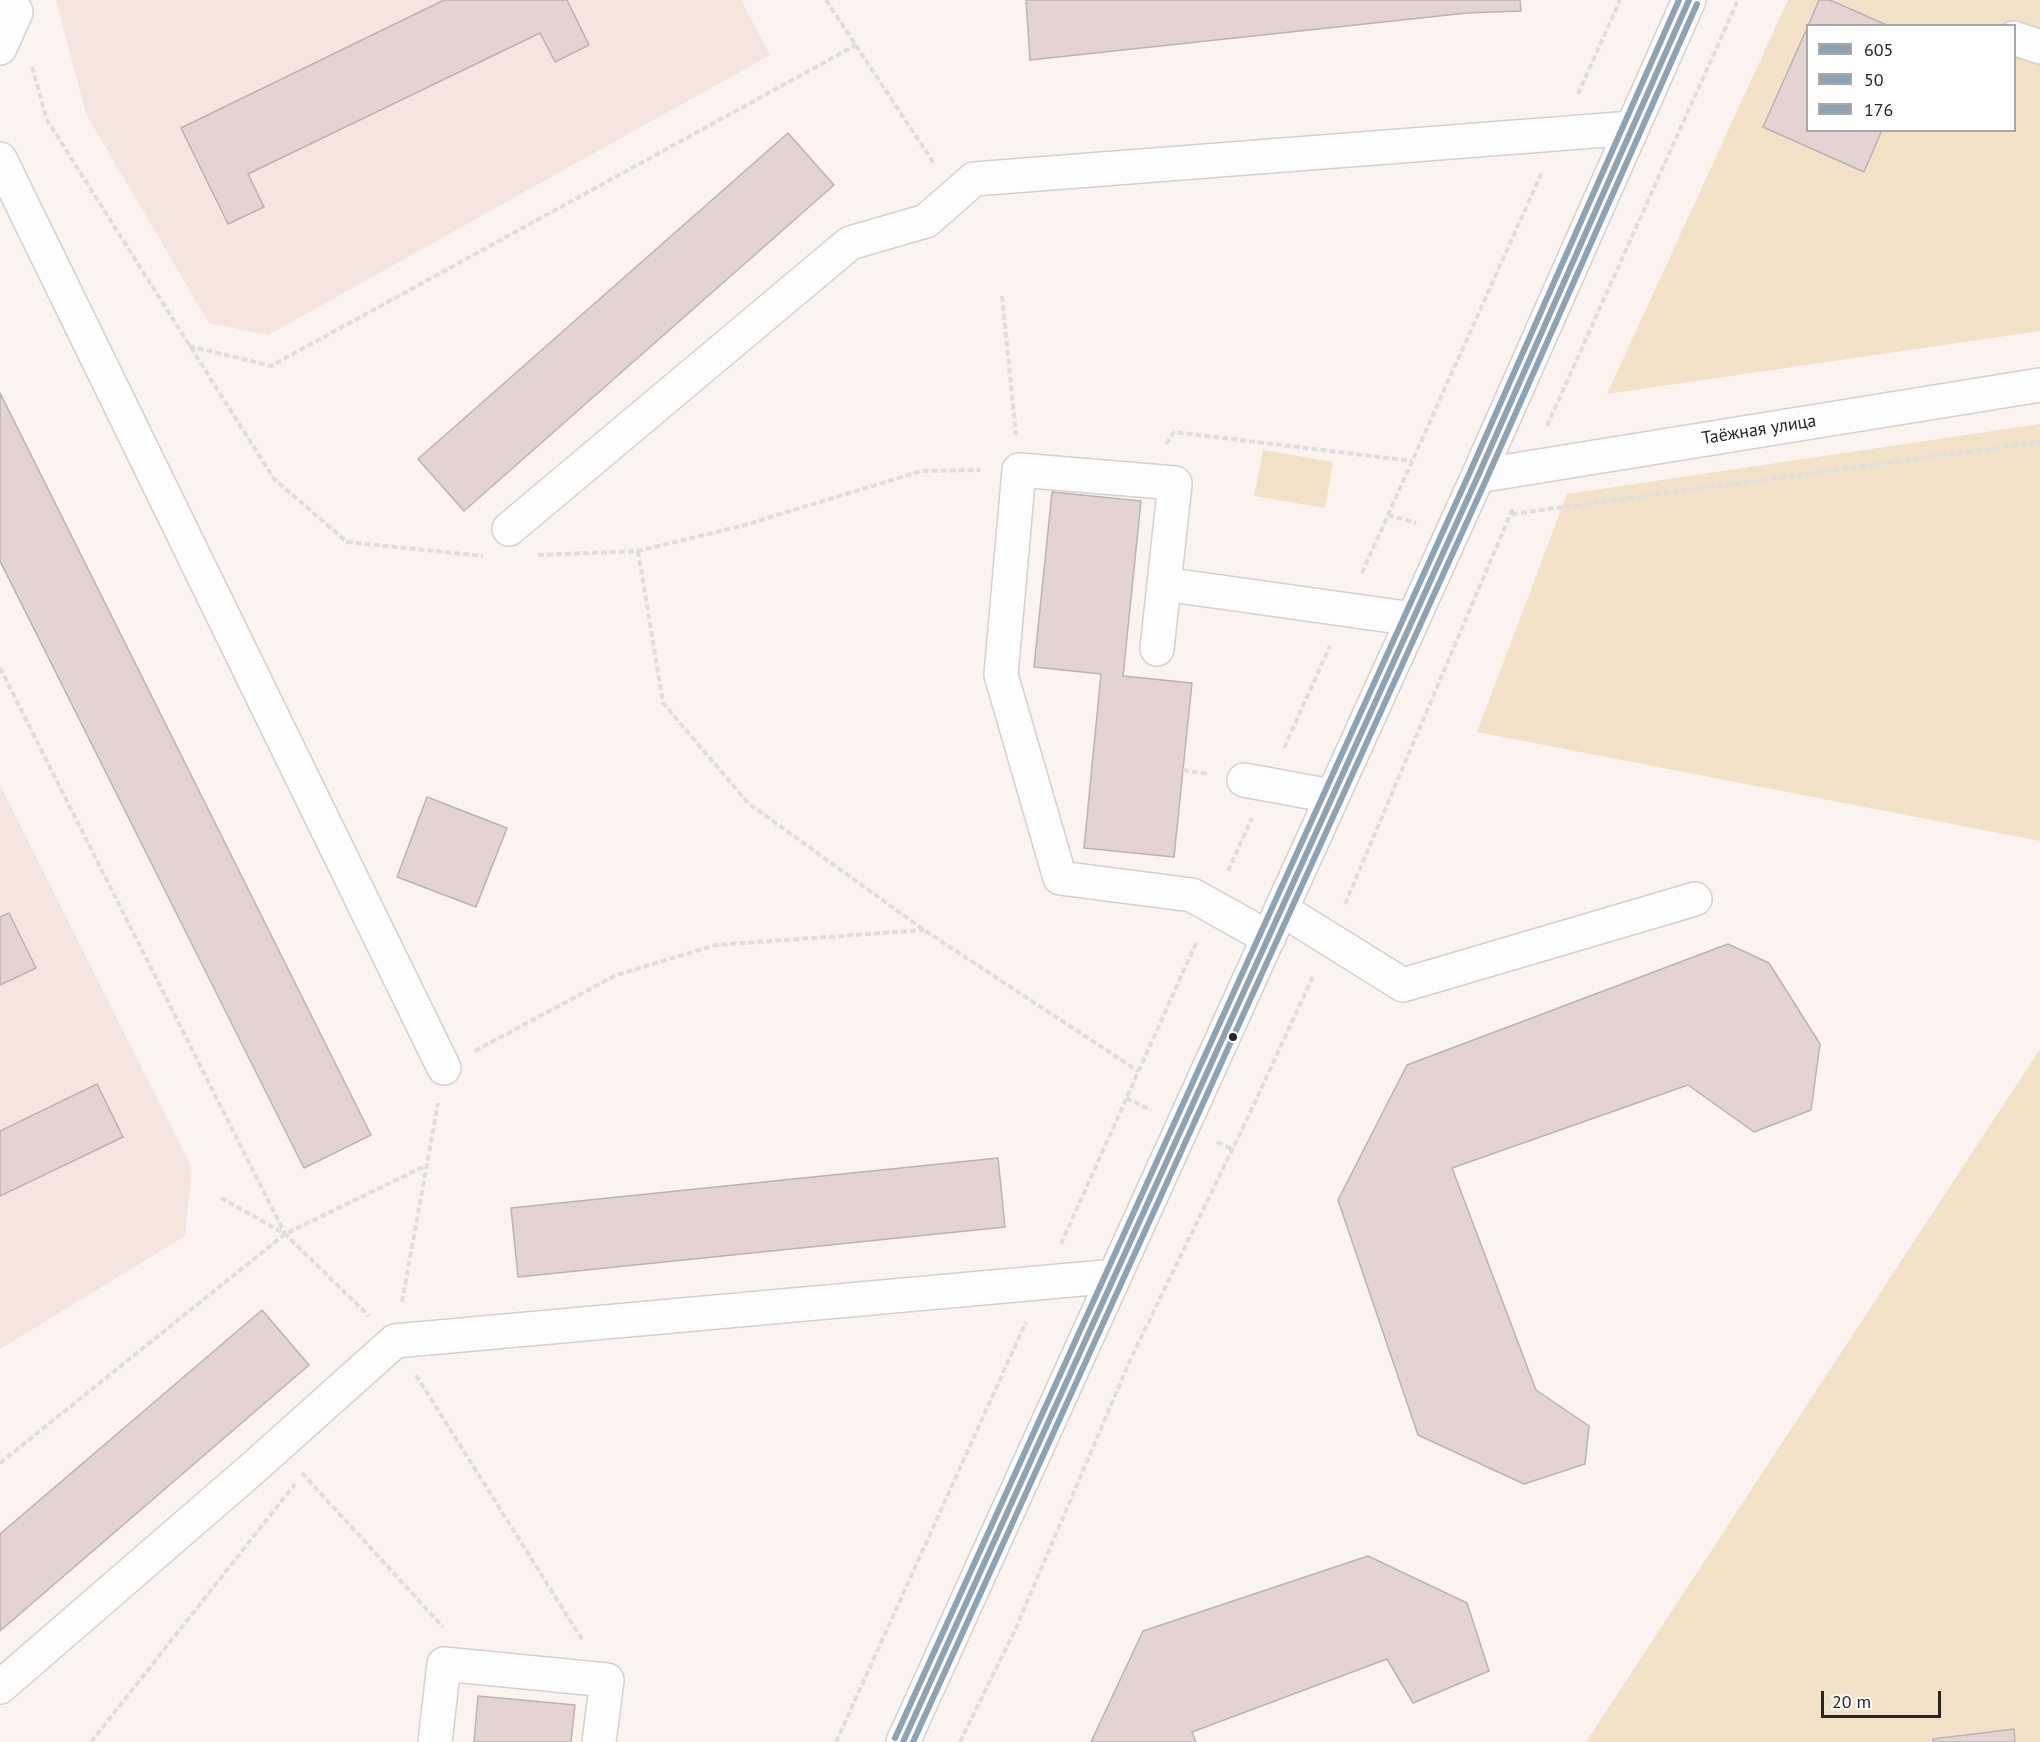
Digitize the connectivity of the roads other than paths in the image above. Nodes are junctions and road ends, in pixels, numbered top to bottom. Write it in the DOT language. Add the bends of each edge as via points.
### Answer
graph roads {
  1 [pos="1689,0"];
  2 [pos="13,6"];
  3 [pos="2016,39"];
  4 [pos="2040,47"];
  5 [pos="0,48"];
  6 [pos="1632,129"];
  7 [pos="0,159"];
  8 [pos="2040,385"];
  9 [pos="1478,476"];
  10 [pos="509,529"];
  11 [pos="1164,584"];
  12 [pos="1413,619"];
  13 [pos="1157,649"];
  14 [pos="1244,780"];
  15 [pos="1331,796"];
  16 [pos="1695,899"];
  17 [pos="1275,923"];
  18 [pos="444,1068"];
  19 [pos="1115,1276"];
  20 [pos="0,1687"];
  21 [pos="435,1742"];
  22 [pos="598,1742"];
  23 [pos="903,1742"];
  1 -- 6 [label="street"];
  2 -- 5 [label="street"];
  3 -- 4 [label="street"];
  6 -- 9 [label="street"];
  6 -- 10 [label="street" via="974,179 926,221 850,243"];
  7 -- 18 [label="street"];
  8 -- 9 [label="street, Таёжная улица"];
  9 -- 12 [label="street"];
  11 -- 12 [label="street"];
  11 -- 13 [label="street"];
  11 -- 17 [label="street" via="1175,483 1019,470 1001,675 1060,878 1192,895"];
  12 -- 15 [label="street"];
  14 -- 15 [label="street"];
  15 -- 17 [label="street"];
  16 -- 17 [label="street" via="1403,985 1330,939"];
  17 -- 19 [label="street"];
  19 -- 20 [label="street" via="395,1341"];
  19 -- 23 [label="street"];
  21 -- 22 [label="street" via="444,1664 607,1680"];
}
